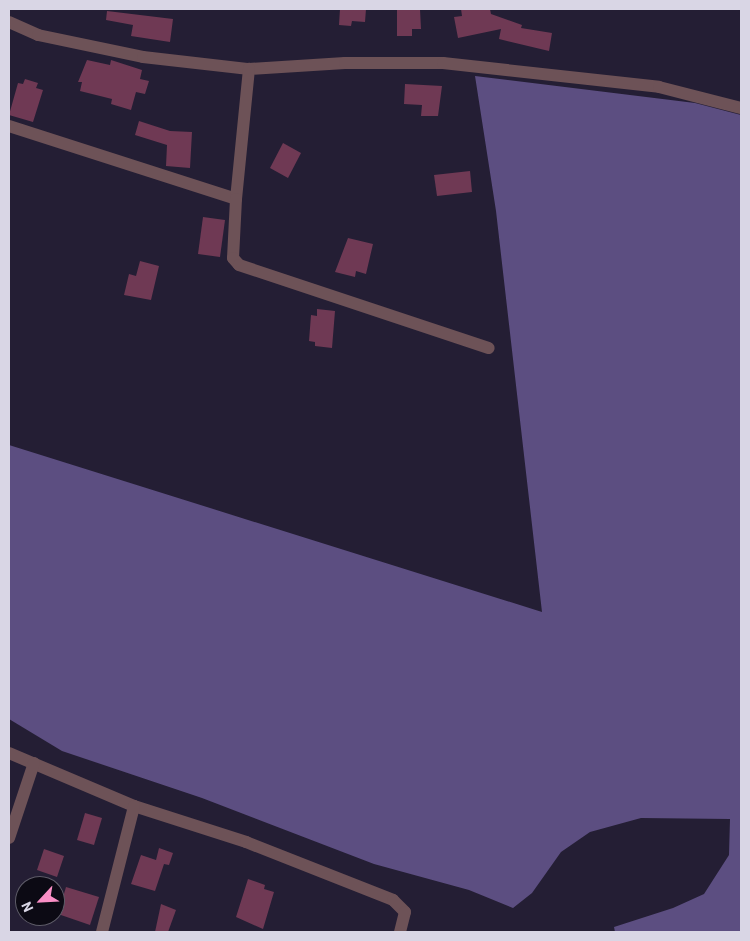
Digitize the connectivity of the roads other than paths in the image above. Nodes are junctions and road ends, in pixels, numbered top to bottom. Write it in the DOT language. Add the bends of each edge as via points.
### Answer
graph roads {
  1 [pos="9,22"];
  2 [pos="249,69"];
  3 [pos="741,108"];
  4 [pos="9,126"];
  5 [pos="236,199"];
  6 [pos="489,348"];
  7 [pos="9,753"];
  8 [pos="34,763"];
  9 [pos="134,806"];
  10 [pos="9,838"];
  11 [pos="102,932"];
  12 [pos="400,932"];
  1 -- 2 [label="street" via="38,34 143,57"];
  2 -- 3 [label="street" via="345,63 443,63 659,87"];
  2 -- 5 [label="street"];
  4 -- 5 [label="street"];
  5 -- 6 [label="street" via="233,258 239,265"];
  7 -- 8 [label="street"];
  8 -- 9 [label="street"];
  8 -- 10 [label="street"];
  9 -- 11 [label="street"];
  9 -- 12 [label="street" via="246,842 393,900 405,912"];
}
